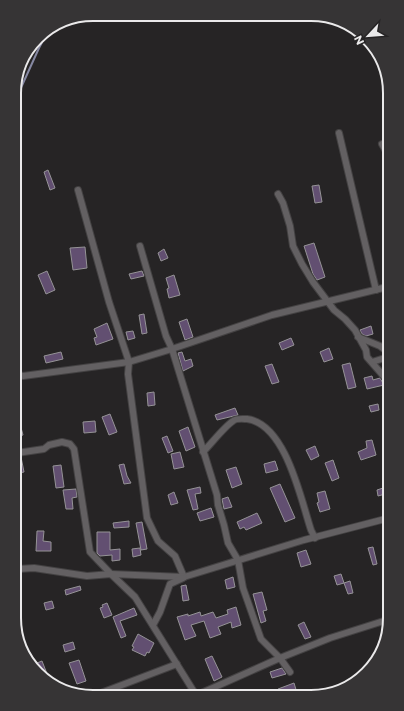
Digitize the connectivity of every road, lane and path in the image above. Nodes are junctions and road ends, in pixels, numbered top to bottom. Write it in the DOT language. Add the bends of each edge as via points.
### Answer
graph roads {
  1 [pos="339,133"];
  2 [pos="78,190"];
  3 [pos="278,194"];
  4 [pos="140,246"];
  5 [pos="383,288"];
  6 [pos="376,290"];
  7 [pos="328,302"];
  8 [pos="358,336"];
  9 [pos="371,341"];
  10 [pos="172,349"];
  11 [pos="383,349"];
  12 [pos="366,350"];
  13 [pos="383,359"];
  14 [pos="129,362"];
  15 [pos="372,362"];
  16 [pos="21,375"];
  17 [pos="383,375"];
  18 [pos="21,452"];
  19 [pos="203,452"];
  20 [pos="383,520"];
  21 [pos="315,538"];
  22 [pos="238,560"];
  23 [pos="21,569"];
  24 [pos="111,574"];
  25 [pos="184,577"];
  26 [pos="383,621"];
  27 [pos="153,625"];
  28 [pos="280,658"];
  29 [pos="177,664"];
  30 [pos="290,672"];
  31 [pos="109,690"];
  32 [pos="194,690"];
  33 [pos="208,690"];
  1 -- 6 [label="street"];
  2 -- 14 [label="street" via="109,302"];
  3 -- 7 [label="street" via="290,226 293,246 313,282"];
  4 -- 10 [label="street"];
  5 -- 6 [label="street"];
  6 -- 7 [label="street"];
  7 -- 8 [label="street" via="346,319"];
  7 -- 10 [label="street" via="272,315"];
  8 -- 9 [label="street"];
  8 -- 12 [label="street"];
  9 -- 11 [label="street"];
  9 -- 12 [label="street"];
  10 -- 14 [label="street"];
  10 -- 19 [label="street"];
  12 -- 15 [label="street" via="367,357"];
  13 -- 15 [label="street"];
  14 -- 16 [label="street"];
  14 -- 25 [label="street" via="128,374 147,518 158,541 175,556"];
  15 -- 17 [label="street"];
  18 -- 24 [label="street" via="44,449 62,442 70,444 74,449 90,552"];
  19 -- 21 [label="street" via="234,420 253,420 263,425 275,438 289,463"];
  19 -- 22 [label="street" via="228,542"];
  20 -- 21 [label="street"];
  21 -- 22 [label="street"];
  22 -- 25 [label="street"];
  22 -- 28 [label="street" via="243,588 261,640"];
  23 -- 24 [label="street" via="34,568 87,576"];
  24 -- 25 [label="street"];
  24 -- 27 [label="street" via="135,597"];
  25 -- 27 [label="street" via="170,584"];
  26 -- 28 [label="street" via="330,638"];
  27 -- 29 [label="street"];
  28 -- 30 [label="street"];
  28 -- 33 [label="street"];
  29 -- 31 [label="street"];
  29 -- 32 [label="street"];
}
